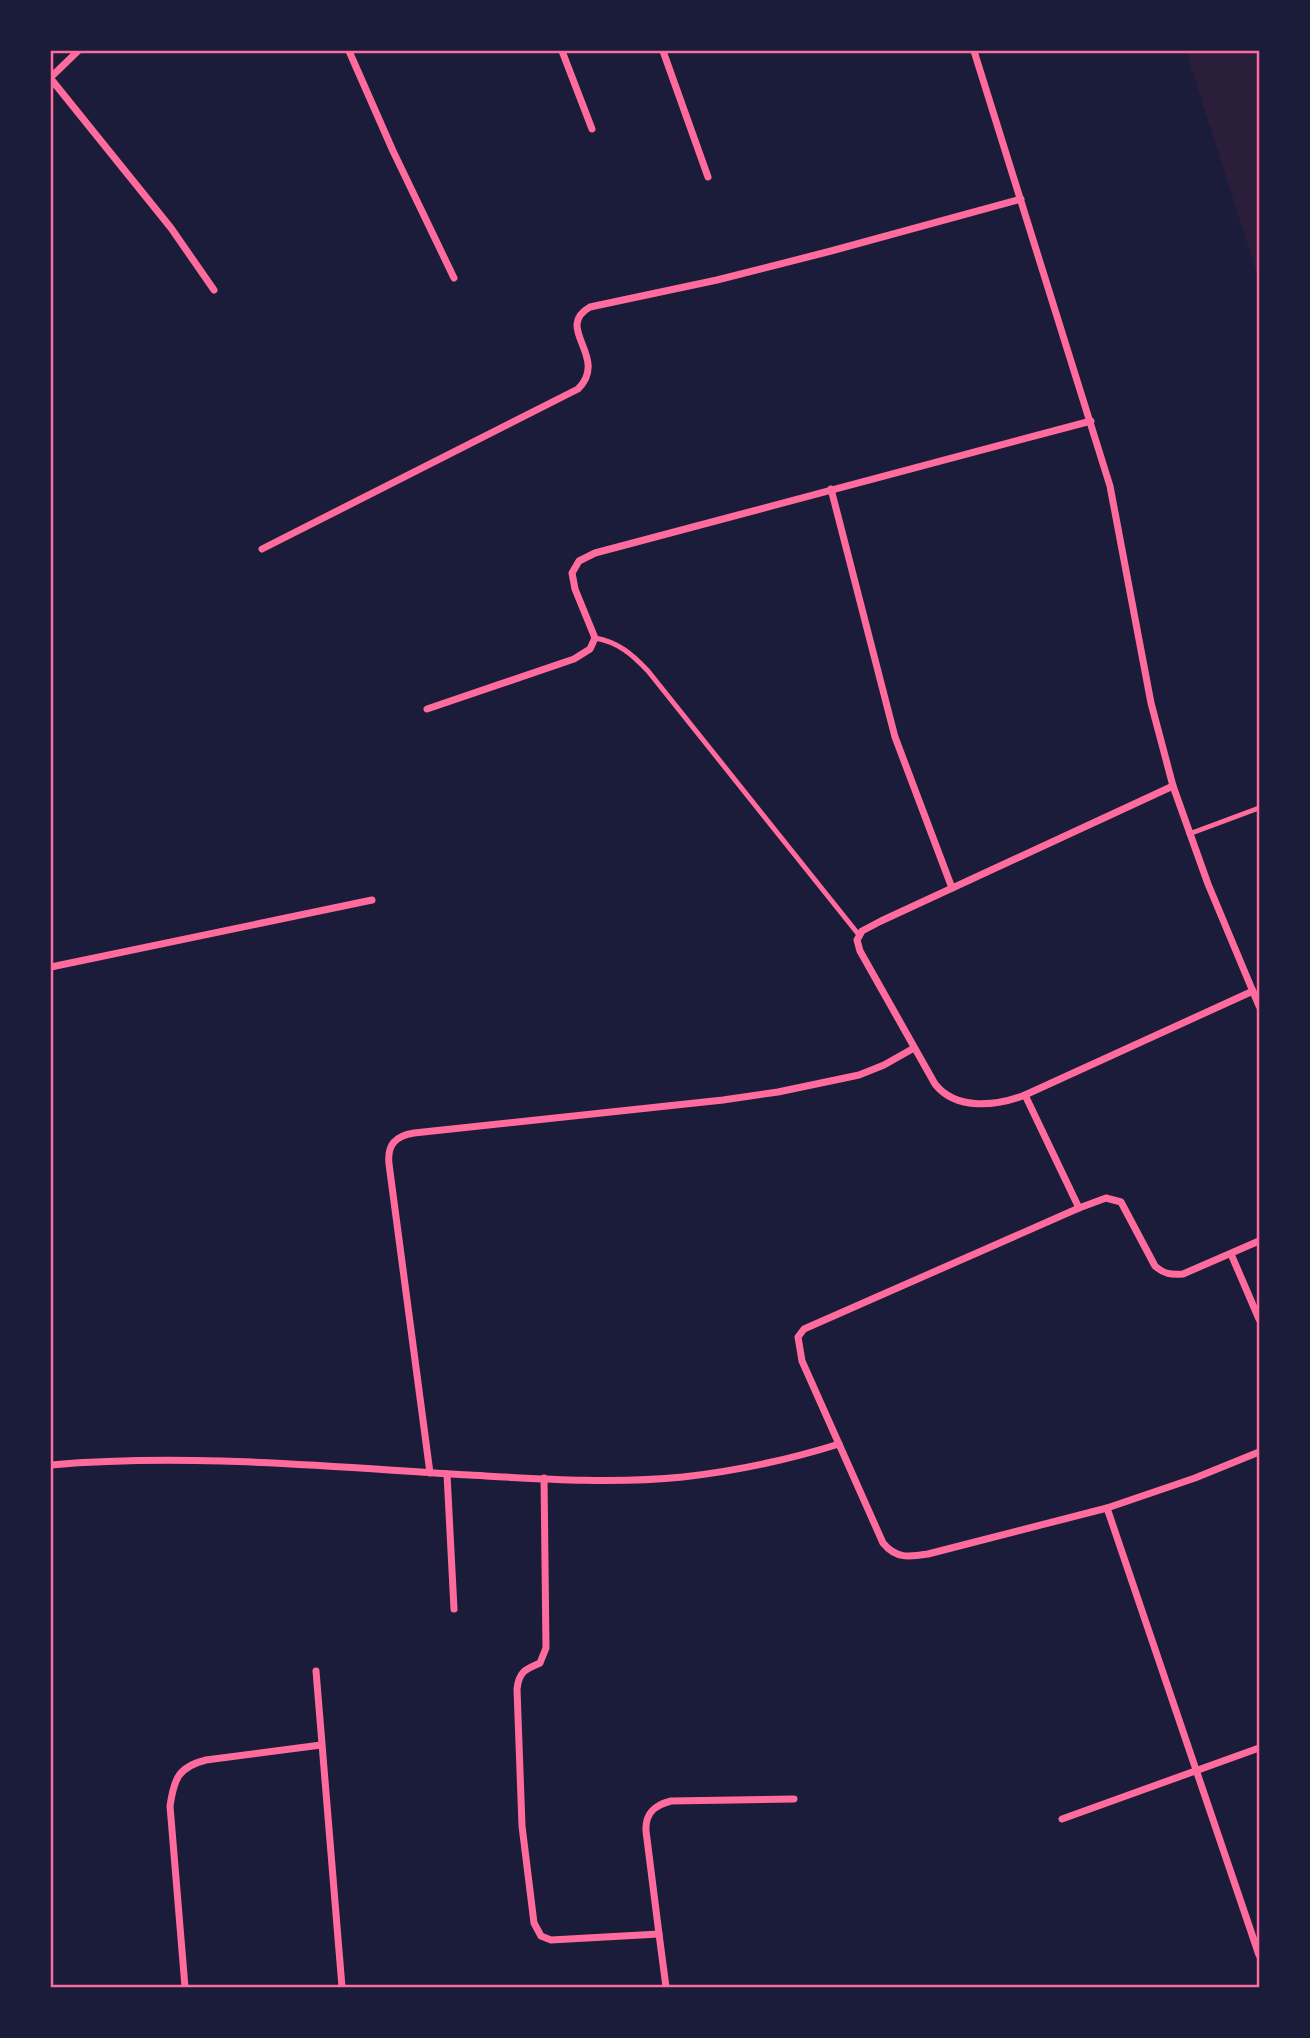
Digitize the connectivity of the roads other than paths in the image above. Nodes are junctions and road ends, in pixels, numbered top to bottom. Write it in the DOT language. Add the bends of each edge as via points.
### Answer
graph roads {
  1 [pos="78,51"];
  2 [pos="349,51"];
  3 [pos="562,51"];
  4 [pos="663,51"];
  5 [pos="974,51"];
  6 [pos="51,78"];
  7 [pos="592,130"];
  8 [pos="708,177"];
  9 [pos="1021,199"];
  10 [pos="454,278"];
  11 [pos="214,290"];
  12 [pos="1091,421"];
  13 [pos="831,489"];
  14 [pos="262,549"];
  15 [pos="595,638"];
  16 [pos="427,709"];
  17 [pos="1173,786"];
  18 [pos="1259,808"];
  19 [pos="1189,834"];
  20 [pos="952,888"];
  21 [pos="372,900"];
  22 [pos="859,935"];
  23 [pos="51,967"];
  24 [pos="1253,990"];
  25 [pos="1259,1006"];
  26 [pos="914,1048"];
  27 [pos="1025,1096"];
  28 [pos="1079,1208"];
  29 [pos="1259,1241"];
  30 [pos="1231,1254"];
  31 [pos="1259,1319"];
  32 [pos="839,1444"];
  33 [pos="1259,1452"];
  34 [pos="51,1465"];
  35 [pos="430,1473"];
  36 [pos="447,1474"];
  37 [pos="544,1478"];
  38 [pos="1107,1508"];
  39 [pos="454,1609"];
  40 [pos="316,1671"];
  41 [pos="321,1745"];
  42 [pos="1259,1748"];
  43 [pos="1196,1771"];
  44 [pos="794,1799"];
  45 [pos="1062,1819"];
  46 [pos="659,1934"];
  47 [pos="1259,1955"];
  48 [pos="186,1987"];
  49 [pos="342,1987"];
  50 [pos="666,1987"];
  1 -- 6 [label="street"];
  2 -- 10 [label="street"];
  3 -- 7 [label="street"];
  4 -- 8 [label="street"];
  5 -- 9 [label="street"];
  6 -- 11 [label="street" via="164,219"];
  9 -- 12 [label="street"];
  9 -- 14 [label="street" via="717,280 590,307 578,321 590,369 578,389"];
  12 -- 13 [label="street"];
  12 -- 17 [label="street" via="1113,500 1151,703"];
  13 -- 15 [label="street" via="585,557 575,566 573,580"];
  13 -- 20 [label="street" via="895,737"];
  15 -- 16 [label="street" via="590,649 574,659"];
  15 -- 22 [label="lane" via="625,649 649,671"];
  17 -- 19 [label="street"];
  17 -- 20 [label="street"];
  18 -- 19 [label="lane"];
  19 -- 24 [label="street"];
  20 -- 22 [label="street"];
  21 -- 23 [label="street"];
  22 -- 26 [label="street" via="863,960"];
  24 -- 25 [label="street"];
  24 -- 27 [label="street"];
  26 -- 27 [label="street" via="947,1097 987,1104"];
  26 -- 35 [label="street" via="859,1075 778,1092 405,1134 394,1140 388,1164"];
  27 -- 28 [label="street"];
  28 -- 30 [label="street" via="1106,1198 1121,1202 1161,1272 1171,1275 1199,1268"];
  28 -- 32 [label="street" via="804,1329 798,1337 799,1351"];
  29 -- 30 [label="street"];
  30 -- 31 [label="street"];
  32 -- 37 [label="street" via="783,1460 680,1477"];
  32 -- 38 [label="street" via="878,1532 896,1555 928,1555"];
  33 -- 38 [label="street"];
  34 -- 35 [label="street" via="242,1462"];
  35 -- 36 [label="street"];
  36 -- 37 [label="street"];
  36 -- 39 [label="street"];
  37 -- 46 [label="street" via="546,1648 540,1663 523,1671 517,1689 522,1826 536,1929 551,1940"];
  38 -- 43 [label="street"];
  40 -- 41 [label="street"];
  41 -- 48 [label="street" via="206,1760 183,1768 178,1776 170,1806"];
  41 -- 49 [label="street"];
  42 -- 43 [label="street"];
  43 -- 45 [label="street"];
  43 -- 47 [label="street"];
  44 -- 46 [label="street" via="671,1801 653,1809 646,1831"];
  46 -- 50 [label="street"];
}
